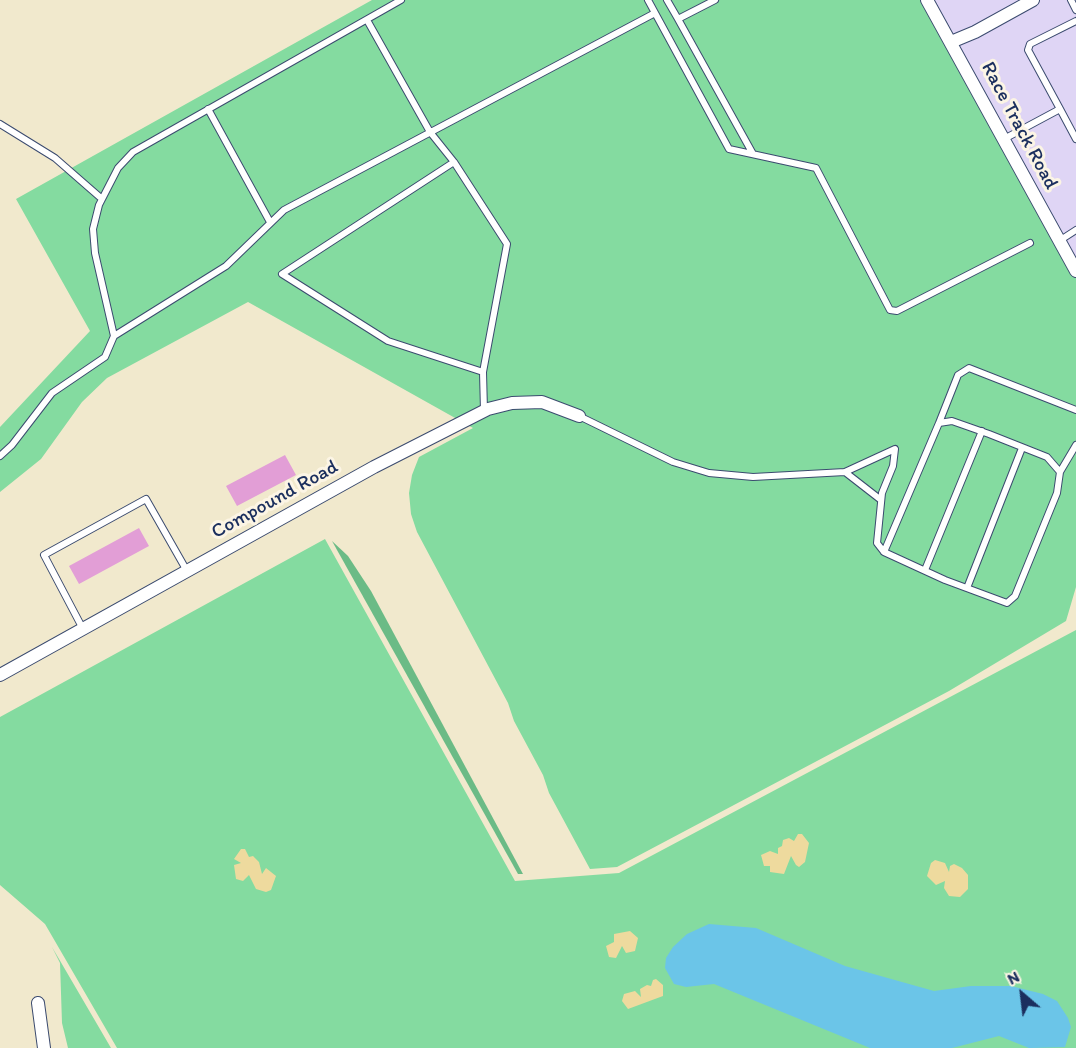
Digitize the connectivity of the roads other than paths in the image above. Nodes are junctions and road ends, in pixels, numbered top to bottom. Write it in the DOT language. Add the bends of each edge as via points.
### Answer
graph roads {
  1 [pos="401,0"];
  2 [pos="648,0"];
  3 [pos="667,0"];
  4 [pos="715,0"];
  5 [pos="927,0"];
  6 [pos="1071,0"];
  7 [pos="1028,1"];
  8 [pos="1076,10"];
  9 [pos="655,13"];
  10 [pos="678,19"];
  11 [pos="367,20"];
  12 [pos="1076,21"];
  13 [pos="951,42"];
  14 [pos="208,109"];
  15 [pos="1060,109"];
  16 [pos="0,124"];
  17 [pos="430,132"];
  18 [pos="1003,139"];
  19 [pos="1076,139"];
  20 [pos="753,154"];
  21 [pos="454,162"];
  22 [pos="102,198"];
  23 [pos="270,222"];
  24 [pos="1075,232"];
  25 [pos="1059,241"];
  26 [pos="1030,243"];
  27 [pos="1076,271"];
  28 [pos="114,336"];
  29 [pos="483,372"];
  30 [pos="1076,410"];
  31 [pos="483,411"];
  32 [pos="579,416"];
  33 [pos="939,423"];
  34 [pos="982,431"];
  35 [pos="1076,445"];
  36 [pos="1022,448"];
  37 [pos="0,456"];
  38 [pos="845,472"];
  39 [pos="1060,472"];
  40 [pos="881,500"];
  41 [pos="884,552"];
  42 [pos="924,570"];
  43 [pos="187,571"];
  44 [pos="967,588"];
  45 [pos="83,629"];
  46 [pos="0,675"];
  47 [pos="38,1003"];
  48 [pos="44,1048"];
  1 -- 11 [label="lane"];
  2 -- 9 [label="lane"];
  3 -- 10 [label="lane"];
  4 -- 10 [label="lane"];
  5 -- 13 [label="street, Race Track Road"];
  6 -- 8 [label="lane"];
  7 -- 13 [label="street"];
  9 -- 17 [label="lane"];
  9 -- 20 [label="lane" via="729,149"];
  10 -- 20 [label="lane"];
  11 -- 14 [label="lane"];
  11 -- 17 [label="lane"];
  12 -- 15 [label="lane" via="1030,44 1028,50"];
  13 -- 18 [label="street, Race Track Road"];
  14 -- 22 [label="lane" via="133,152 118,168"];
  14 -- 23 [label="lane"];
  15 -- 18 [label="lane"];
  15 -- 19 [label="lane"];
  16 -- 22 [label="lane" via="55,159"];
  17 -- 21 [label="lane"];
  17 -- 23 [label="lane" via="284,210"];
  18 -- 25 [label="street, Race Track Road"];
  20 -- 26 [label="lane" via="816,168 890,310 897,311"];
  21 -- 29 [label="lane" via="507,244"];
  21 -- 29 [label="lane" via="282,274 388,341"];
  22 -- 28 [label="lane" via="93,229 94,245"];
  23 -- 28 [label="lane" via="226,266"];
  24 -- 25 [label="lane"];
  25 -- 27 [label="street, Race Track Road"];
  28 -- 37 [label="lane" via="105,357 52,393"];
  29 -- 31 [label="lane"];
  30 -- 33 [label="lane" via="969,368 958,375"];
  31 -- 32 [label="street, Compound Road" via="512,403 542,402"];
  31 -- 43 [label="street, Compound Road"];
  32 -- 38 [label="lane" via="673,462 709,473 753,477"];
  33 -- 34 [label="lane" via="952,421"];
  33 -- 41 [label="lane"];
  34 -- 36 [label="lane"];
  34 -- 42 [label="lane"];
  35 -- 39 [label="lane"];
  36 -- 39 [label="lane" via="1047,457"];
  36 -- 44 [label="lane"];
  38 -- 40 [label="lane"];
  38 -- 40 [label="lane" via="895,449"];
  39 -- 44 [label="lane" via="1058,493 1015,596 1007,603"];
  40 -- 41 [label="lane" via="877,543"];
  41 -- 42 [label="lane"];
  42 -- 44 [label="lane"];
  43 -- 45 [label="street, Compound Road"];
  43 -- 45 [label="lane" via="146,499 44,555"];
  45 -- 46 [label="street, Compound Road"];
  47 -- 48 [label="street"];
}
